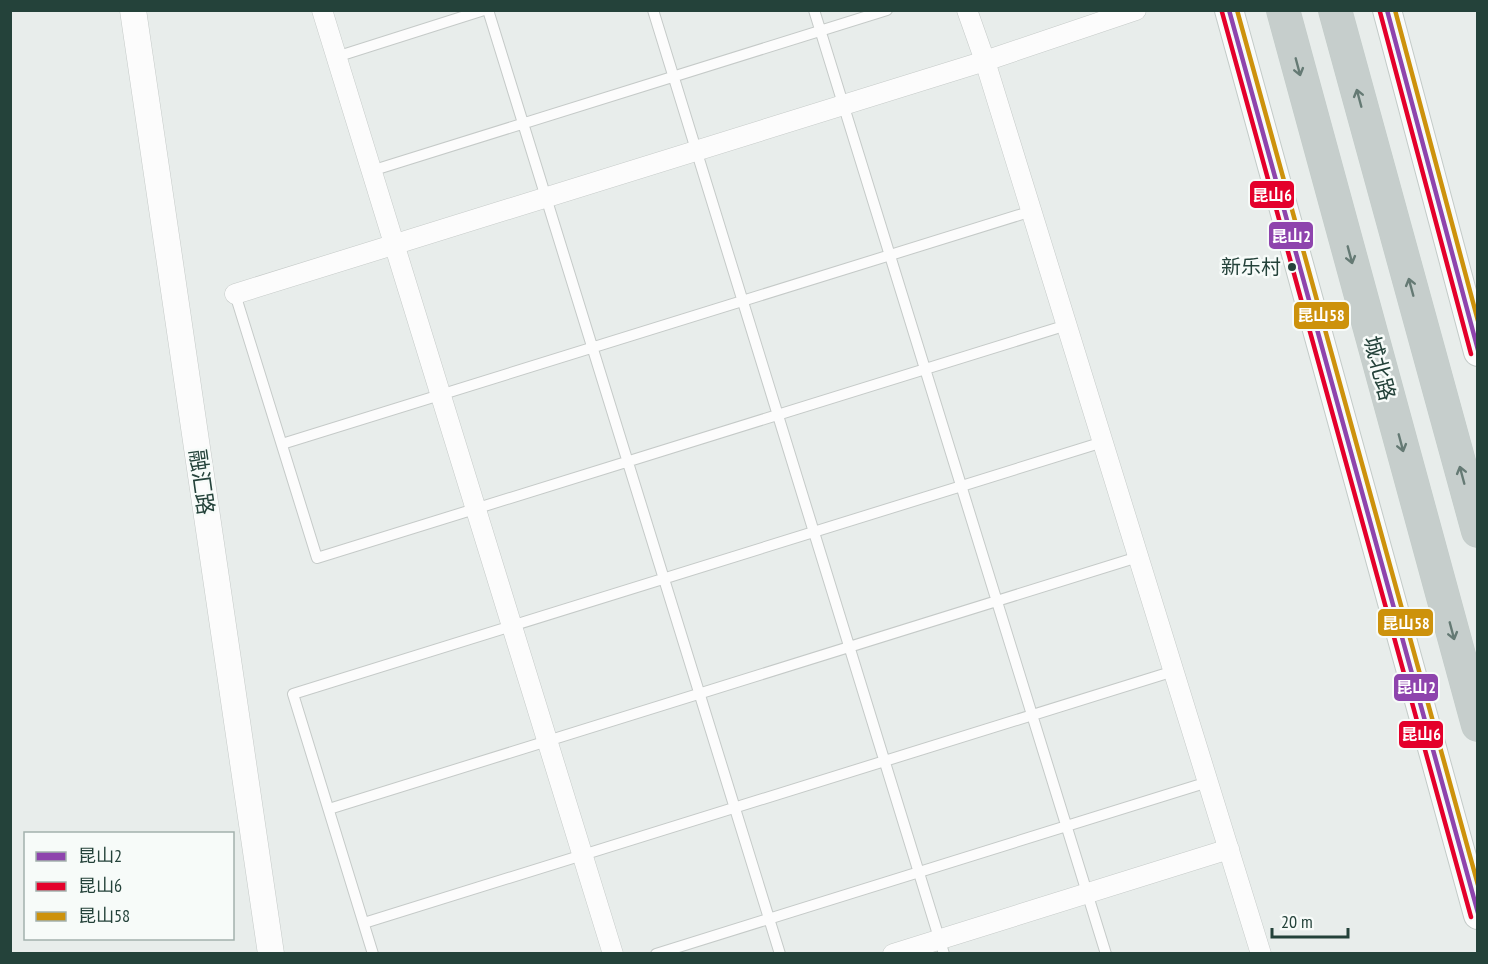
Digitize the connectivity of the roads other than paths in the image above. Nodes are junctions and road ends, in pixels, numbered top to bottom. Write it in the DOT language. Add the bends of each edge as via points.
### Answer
graph roads {
  1 [pos="133,10"];
  2 [pos="322,10"];
  3 [pos="486,10"];
  4 [pos="653,10"];
  5 [pos="814,10"];
  6 [pos="886,10"];
  7 [pos="967,10"];
  8 [pos="1136,10"];
  9 [pos="1229,10"];
  10 [pos="1283,10"];
  11 [pos="1335,10"];
  12 [pos="1388,10"];
  13 [pos="820,31"];
  14 [pos="336,57"];
  15 [pos="985,61"];
  16 [pos="674,77"];
  17 [pos="843,105"];
  18 [pos="524,124"];
  19 [pos="696,150"];
  20 [pos="371,171"];
  21 [pos="546,197"];
  22 [pos="1032,211"];
  23 [pos="394,244"];
  24 [pos="890,255"];
  25 [pos="235,294"];
  26 [pos="742,301"];
  27 [pos="1067,325"];
  28 [pos="592,348"];
  29 [pos="1478,352"];
  30 [pos="925,369"];
  31 [pos="441,395"];
  32 [pos="778,415"];
  33 [pos="1103,442"];
  34 [pos="282,444"];
  35 [pos="628,462"];
  36 [pos="961,486"];
  37 [pos="476,509"];
  38 [pos="1478,531"];
  39 [pos="814,532"];
  40 [pos="1138,557"];
  41 [pos="664,579"];
  42 [pos="997,601"];
  43 [pos="512,626"];
  44 [pos="850,647"];
  45 [pos="1174,670"];
  46 [pos="700,694"];
  47 [pos="1032,715"];
  48 [pos="1478,725"];
  49 [pos="548,741"];
  50 [pos="885,760"];
  51 [pos="1208,782"];
  52 [pos="735,807"];
  53 [pos="329,809"];
  54 [pos="1067,826"];
  55 [pos="1229,849"];
  56 [pos="583,855"];
  57 [pos="919,872"];
  58 [pos="1087,893"];
  59 [pos="1478,915"];
  60 [pos="769,918"];
  61 [pos="364,923"];
  62 [pos="942,946"];
  63 [pos="271,954"];
  64 [pos="374,954"];
  65 [pos="613,954"];
  66 [pos="656,954"];
  67 [pos="780,954"];
  68 [pos="894,954"];
  69 [pos="1106,954"];
  70 [pos="1261,954"];
  1 -- 63 [label="street, 融汇路"];
  2 -- 14 [label="street"];
  3 -- 14 [label="lane"];
  3 -- 18 [label="lane"];
  4 -- 16 [label="lane"];
  5 -- 13 [label="lane"];
  6 -- 13 [label="lane"];
  7 -- 15 [label="street"];
  8 -- 15 [label="street"];
  9 -- 59 [label="main road"];
  10 -- 48 [label="highway, 城北路, one-way"];
  38 -- 11 [label="highway, one-way"];
  12 -- 29 [label="main road"];
  13 -- 16 [label="lane"];
  13 -- 17 [label="lane"];
  14 -- 20 [label="street"];
  15 -- 17 [label="street"];
  15 -- 22 [label="street"];
  16 -- 18 [label="lane"];
  16 -- 19 [label="lane"];
  17 -- 19 [label="street"];
  17 -- 24 [label="lane"];
  18 -- 20 [label="lane"];
  18 -- 21 [label="lane"];
  19 -- 21 [label="street"];
  19 -- 26 [label="lane"];
  20 -- 23 [label="street"];
  21 -- 23 [label="street"];
  21 -- 28 [label="lane"];
  22 -- 24 [label="lane"];
  22 -- 27 [label="street"];
  23 -- 25 [label="street"];
  23 -- 31 [label="street"];
  24 -- 26 [label="lane"];
  24 -- 30 [label="lane"];
  25 -- 34 [label="lane"];
  26 -- 28 [label="lane"];
  26 -- 32 [label="lane"];
  27 -- 30 [label="lane"];
  27 -- 33 [label="street"];
  28 -- 31 [label="lane"];
  28 -- 35 [label="lane"];
  30 -- 32 [label="lane"];
  30 -- 36 [label="lane"];
  31 -- 34 [label="lane"];
  31 -- 37 [label="street"];
  32 -- 35 [label="lane"];
  32 -- 39 [label="lane"];
  33 -- 36 [label="lane"];
  33 -- 40 [label="street"];
  34 -- 37 [label="lane" via="317,558"];
  35 -- 37 [label="lane"];
  35 -- 41 [label="lane"];
  36 -- 39 [label="lane"];
  36 -- 42 [label="lane"];
  37 -- 43 [label="street"];
  39 -- 41 [label="lane"];
  39 -- 44 [label="lane"];
  40 -- 42 [label="lane"];
  40 -- 45 [label="street"];
  41 -- 43 [label="lane"];
  41 -- 46 [label="lane"];
  42 -- 44 [label="lane"];
  42 -- 47 [label="lane"];
  43 -- 49 [label="street"];
  43 -- 53 [label="lane" via="293,694"];
  44 -- 46 [label="lane"];
  44 -- 50 [label="lane"];
  45 -- 47 [label="lane"];
  45 -- 51 [label="street"];
  46 -- 49 [label="lane"];
  46 -- 52 [label="lane"];
  47 -- 50 [label="lane"];
  47 -- 54 [label="lane"];
  49 -- 53 [label="lane"];
  49 -- 56 [label="street"];
  50 -- 52 [label="lane"];
  50 -- 57 [label="lane"];
  51 -- 54 [label="lane"];
  51 -- 55 [label="street"];
  52 -- 56 [label="lane"];
  52 -- 60 [label="lane"];
  53 -- 61 [label="lane"];
  54 -- 57 [label="lane"];
  54 -- 58 [label="lane"];
  55 -- 58 [label="street"];
  55 -- 70 [label="street"];
  56 -- 61 [label="lane"];
  56 -- 65 [label="street"];
  57 -- 60 [label="lane"];
  57 -- 62 [label="lane"];
  58 -- 62 [label="street"];
  58 -- 69 [label="lane"];
  60 -- 66 [label="lane"];
  60 -- 67 [label="lane"];
  61 -- 64 [label="lane"];
  62 -- 68 [label="street"];
}
